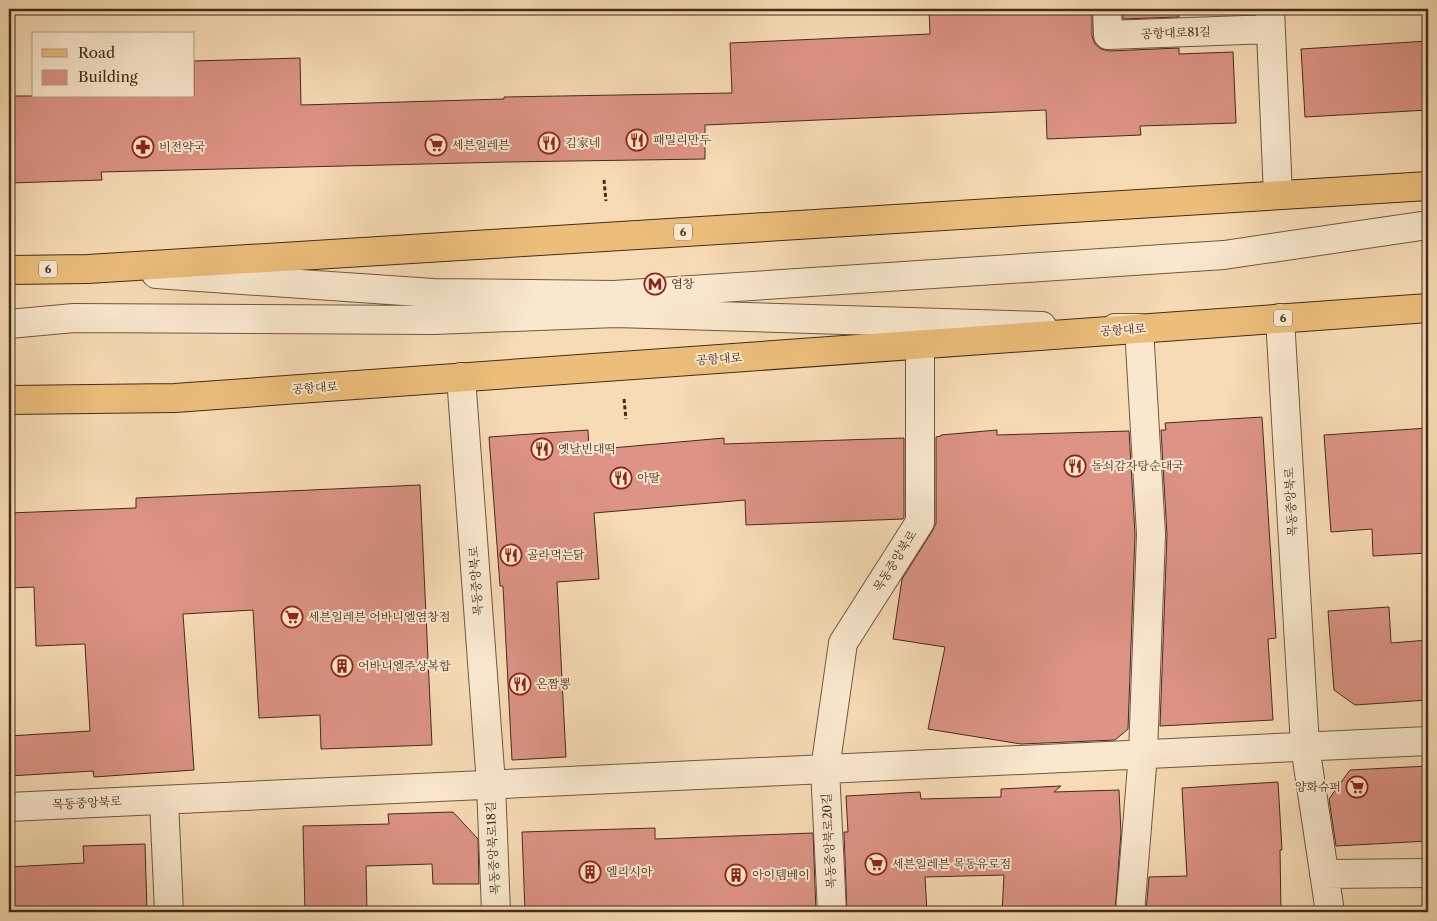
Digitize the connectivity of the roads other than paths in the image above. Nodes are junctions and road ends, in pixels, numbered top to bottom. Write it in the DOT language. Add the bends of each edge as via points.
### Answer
graph roads {
  1 [pos="1106,9"];
  2 [pos="1271,19"];
  3 [pos="1428,186"];
  4 [pos="1278,195"];
  5 [pos="1428,225"];
  6 [pos="88,269"];
  7 [pos="9,270"];
  8 [pos="1428,308"];
  9 [pos="1280,318"];
  10 [pos="9,324"];
  11 [pos="1139,328"];
  12 [pos="920,344"];
  13 [pos="461,377"];
  14 [pos="9,400"];
  15 [pos="1428,740"];
  16 [pos="1305,746"];
  17 [pos="1143,754"];
  18 [pos="825,769"];
  19 [pos="490,784"];
  20 [pos="164,800"];
  21 [pos="9,807"];
  22 [pos="1428,873"];
  23 [pos="1324,874"];
  24 [pos="169,912"];
  25 [pos="496,912"];
  26 [pos="832,912"];
  27 [pos="1130,912"];
  28 [pos="1330,912"];
  1 -- 2 [label="street, 공항대로81길" via="1108,35"];
  2 -- 4 [label="street, 공항대로81길"];
  3 -- 4 [label="main road, 6"];
  4 -- 6 [label="main road, 6"];
  5 -- 6 [label="street" via="1224,255 614,295 432,293"];
  6 -- 7 [label="main road, 6"];
  8 -- 9 [label="main road, 공항대로 / 6"];
  9 -- 11 [label="main road, 공항대로 / 6"];
  9 -- 16 [label="street, 목동중앙북로"];
  10 -- 11 [label="street" via="74,318 434,320 616,313"];
  11 -- 12 [label="main road, 공항대로 / 6"];
  11 -- 17 [label="street" via="1151,534"];
  12 -- 13 [label="main road, 공항대로 / 6"];
  12 -- 18 [label="street, 목동중앙북로" via="920,522 843,643"];
  13 -- 14 [label="main road, 공항대로 / 6" via="175,398"];
  13 -- 19 [label="street, 목동중앙북로"];
  15 -- 16 [label="street, 목동중앙북로"];
  16 -- 17 [label="street, 목동중앙북로"];
  16 -- 23 [label="street"];
  17 -- 18 [label="street, 목동중앙북로"];
  17 -- 27 [label="street"];
  18 -- 19 [label="street, 목동중앙북로"];
  18 -- 26 [label="street, 목동중앙북로20길"];
  19 -- 20 [label="street, 목동중앙북로"];
  19 -- 25 [label="street, 목동중앙북로18길"];
  20 -- 21 [label="street, 목동중앙북로"];
  20 -- 24 [label="street"];
  22 -- 23 [label="street"];
  23 -- 28 [label="street"];
}
